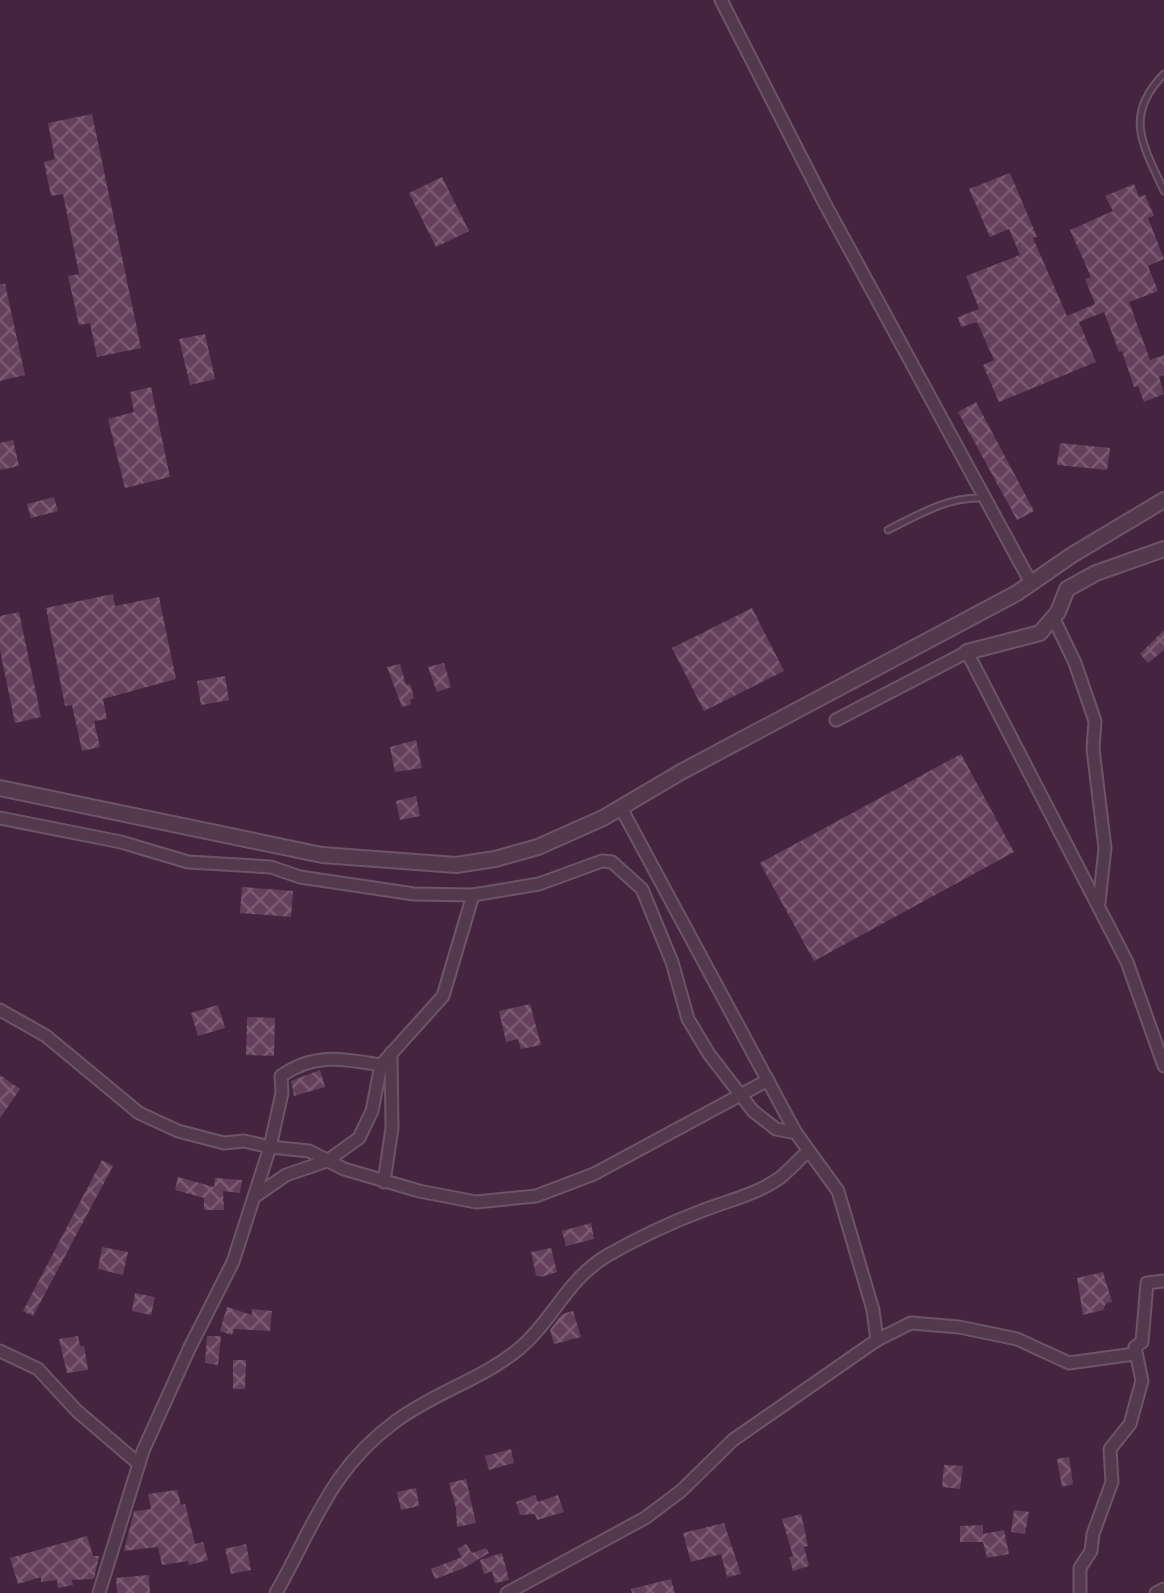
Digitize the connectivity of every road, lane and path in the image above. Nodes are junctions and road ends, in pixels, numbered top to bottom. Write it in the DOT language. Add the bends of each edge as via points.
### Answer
graph roads {
  1 [pos="721,0"];
  2 [pos="1164,74"];
  3 [pos="1164,191"];
  4 [pos="984,498"];
  5 [pos="1164,500"];
  6 [pos="888,530"];
  7 [pos="1164,549"];
  8 [pos="1030,581"];
  9 [pos="1053,617"];
  10 [pos="967,652"];
  11 [pos="836,720"];
  12 [pos="0,788"];
  13 [pos="621,808"];
  14 [pos="0,818"];
  15 [pos="473,895"];
  16 [pos="1098,906"];
  17 [pos="0,1010"];
  18 [pos="392,1053"];
  19 [pos="381,1065"];
  20 [pos="1164,1066"];
  21 [pos="768,1080"];
  22 [pos="741,1096"];
  23 [pos="796,1133"];
  24 [pos="270,1147"];
  25 [pos="808,1151"];
  26 [pos="327,1161"];
  27 [pos="384,1182"];
  28 [pos="254,1198"];
  29 [pos="1164,1281"];
  30 [pos="877,1340"];
  31 [pos="0,1351"];
  32 [pos="1134,1354"];
  33 [pos="139,1464"];
  34 [pos="1164,1589"];
  35 [pos="99,1593"];
  36 [pos="276,1593"];
  37 [pos="509,1593"];
  38 [pos="1080,1593"];
  39 [pos="1156,1593"];
  1 -- 4 [label="street"];
  2 -- 3 [label="lane" via="1148,90 1140,137"];
  4 -- 6 [label="lane" via="934,506"];
  4 -- 8 [label="street"];
  5 -- 8 [label="street"];
  7 -- 9 [label="street" via="1067,589"];
  8 -- 13 [label="street"];
  9 -- 10 [label="street" via="1040,633"];
  9 -- 16 [label="street" via="1095,721 1105,848"];
  10 -- 11 [label="street"];
  10 -- 16 [label="street"];
  12 -- 13 [label="street" via="322,855 456,865 538,847"];
  13 -- 21 [label="street"];
  14 -- 15 [label="street" via="188,862 271,867 414,894"];
  15 -- 18 [label="street" via="443,996"];
  15 -- 22 [label="street" via="612,862 642,889 688,1019"];
  16 -- 20 [label="street" via="1127,962"];
  17 -- 24 [label="street" via="46,1036 139,1114 178,1132"];
  18 -- 19 [label="street"];
  18 -- 27 [label="street"];
  19 -- 24 [label="street" via="328,1056 294,1066 282,1076"];
  19 -- 26 [label="street" via="372,1111 358,1138"];
  21 -- 22 [label="street"];
  21 -- 23 [label="street"];
  22 -- 23 [label="street" via="776,1129"];
  22 -- 27 [label="street" via="594,1174 536,1196 476,1202"];
  23 -- 25 [label="street"];
  24 -- 26 [label="street" via="309,1151"];
  24 -- 28 [label="street"];
  25 -- 30 [label="street" via="838,1191"];
  25 -- 36 [label="street" via="755,1192 608,1255 582,1273 520,1348 397,1420 332,1484"];
  26 -- 27 [label="street"];
  26 -- 28 [label="street" via="286,1175"];
  28 -- 33 [label="street" via="234,1262"];
  29 -- 32 [label="street" via="1146,1283 1142,1342"];
  30 -- 32 [label="street" via="910,1323 1018,1339 1069,1363"];
  30 -- 37 [label="street" via="733,1440 645,1518"];
  31 -- 33 [label="street" via="38,1369"];
  32 -- 38 [label="street" via="1142,1381 1130,1424 1110,1450 1112,1482 1080,1568"];
  33 -- 35 [label="street"];
  34 -- 39 [label="street"];
}
